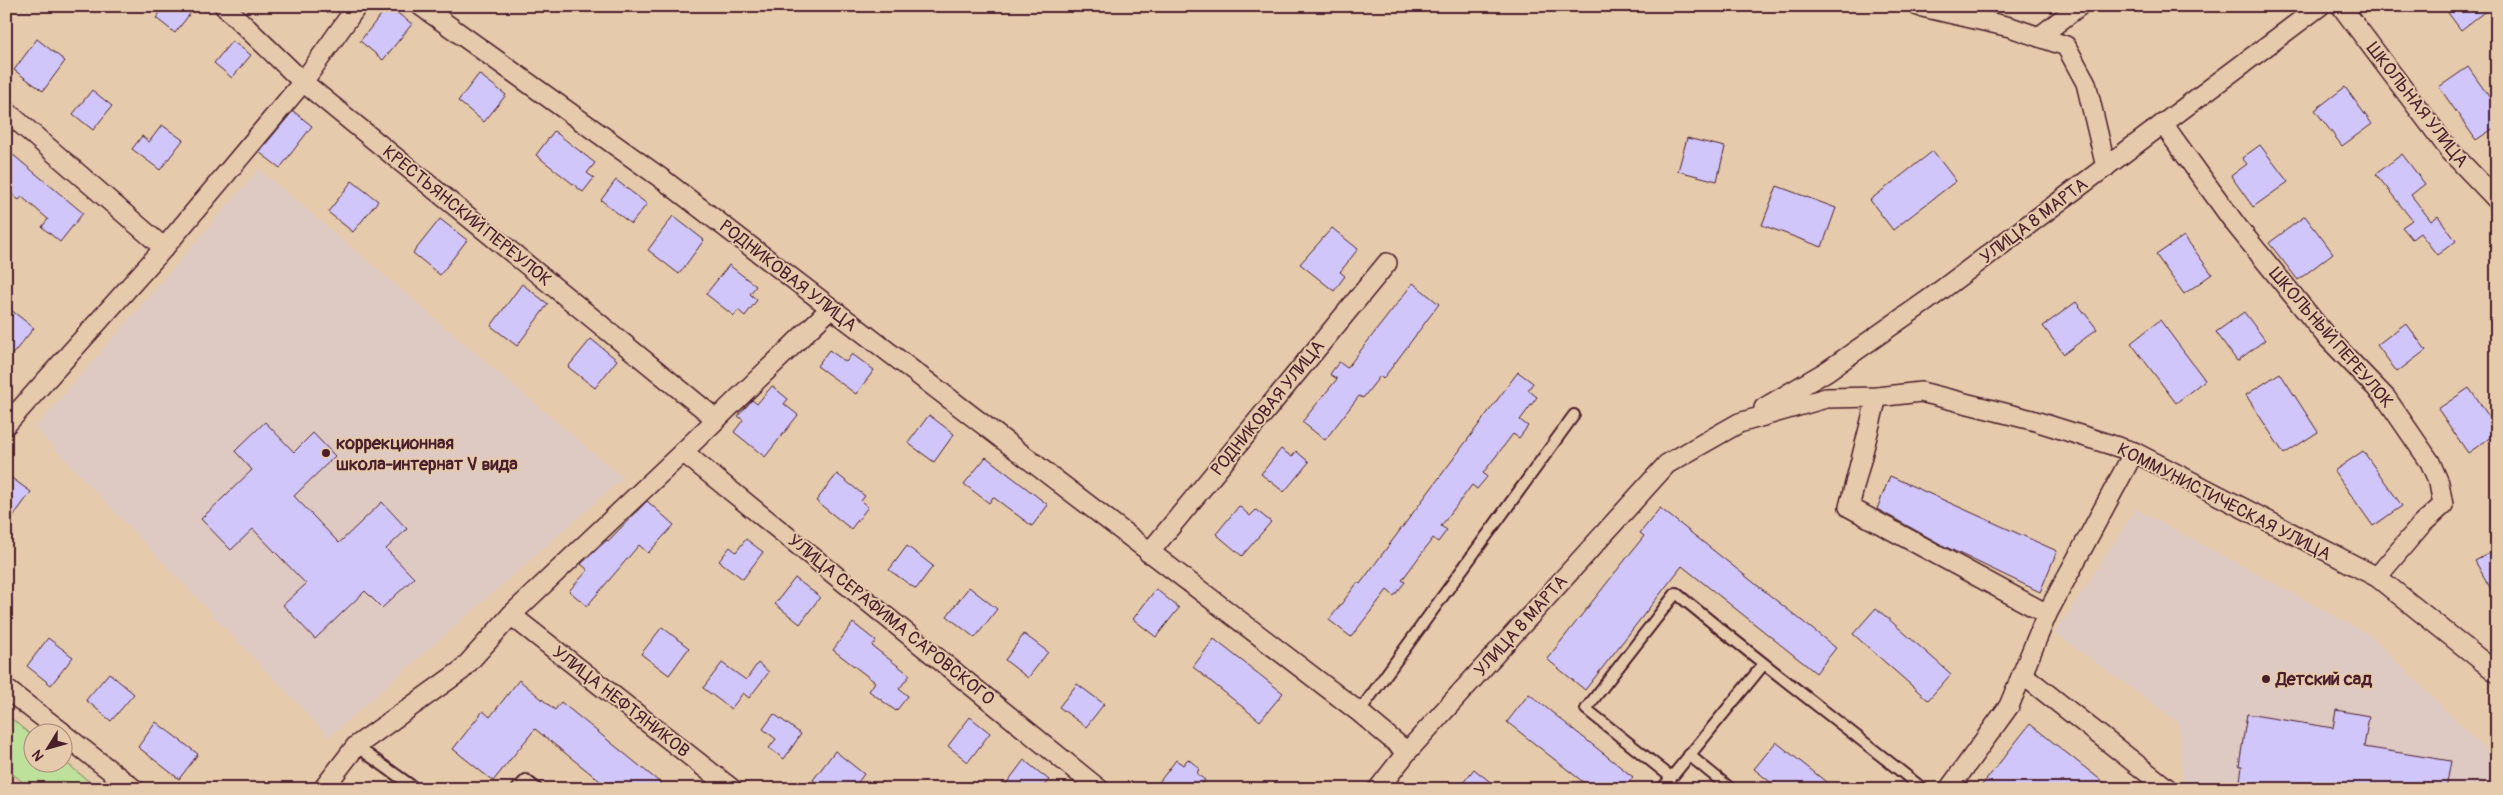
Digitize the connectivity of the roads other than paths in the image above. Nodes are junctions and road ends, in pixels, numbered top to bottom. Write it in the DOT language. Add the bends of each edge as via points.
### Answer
graph roads {
  1 [pos="224,6"];
  2 [pos="357,6"];
  3 [pos="421,6"];
  4 [pos="1918,6"];
  5 [pos="2079,6"];
  6 [pos="2320,6"];
  7 [pos="2341,6"];
  8 [pos="2039,37"];
  9 [pos="302,82"];
  10 [pos="6,111"];
  11 [pos="2163,124"];
  12 [pos="2106,167"];
  13 [pos="2497,200"];
  14 [pos="164,248"];
  15 [pos="1387,263"];
  16 [pos="830,309"];
  17 [pos="1877,397"];
  18 [pos="1574,415"];
  19 [pos="9,417"];
  20 [pos="716,420"];
  21 [pos="1739,422"];
  22 [pos="683,452"];
  23 [pos="2134,452"];
  24 [pos="1667,464"];
  25 [pos="1149,552"];
  26 [pos="2376,577"];
  27 [pos="2047,614"];
  28 [pos="511,615"];
  29 [pos="1763,665"];
  30 [pos="2497,672"];
  31 [pos="2022,674"];
  32 [pos="6,689"];
  33 [pos="1359,712"];
  34 [pos="48,722"];
  35 [pos="72,741"];
  36 [pos="356,746"];
  37 [pos="1407,752"];
  38 [pos="1689,755"];
  39 [pos="1671,777"];
  40 [pos="726,787"];
  41 [pos="134,789"];
  42 [pos="323,789"];
  43 [pos="416,789"];
  44 [pos="517,789"];
  45 [pos="536,789"];
  46 [pos="1100,789"];
  47 [pos="1378,789"];
  48 [pos="1662,789"];
  49 [pos="1731,789"];
  50 [pos="1922,789"];
  51 [pos="1949,789"];
  52 [pos="2168,789"];
  1 -- 9 [label="street, КРЕСТЬЯНСКИЙ ПЕРЕУЛОК"];
  2 -- 9 [label="street"];
  3 -- 16 [label="street, РОДНИКОВАЯ УЛИЦА" via="665,181"];
  4 -- 8 [label="street"];
  5 -- 8 [label="street"];
  6 -- 11 [label="street, УЛИЦА 8 МАРТА"];
  7 -- 13 [label="street, ШКОЛЬНАЯ УЛИЦА" via="2450,151"];
  8 -- 12 [label="street" via="2066,46 2086,83"];
  9 -- 14 [label="street"];
  9 -- 20 [label="street, КРЕСТЬЯНСКИЙ ПЕРЕУЛОК"];
  10 -- 14 [label="street"];
  11 -- 12 [label="street, УЛИЦА 8 МАРТА"];
  11 -- 26 [label="street, ШКОЛЬНЫЙ ПЕРЕУЛОК" via="2236,225 2326,336 2386,398 2430,462 2439,483 2442,505"];
  12 -- 21 [label="street, УЛИЦА 8 МАРТА" via="1827,371"];
  14 -- 19 [label="street"];
  15 -- 25 [label="street, РОДНИКОВАЯ УЛИЦА"];
  16 -- 20 [label="street"];
  16 -- 25 [label="street, РОДНИКОВАЯ УЛИЦА"];
  17 -- 21 [label="street, КОММУНИСТИЧЕСКАЯ УЛИЦА" via="1826,398"];
  17 -- 23 [label="street, КОММУНИСТИЧЕСКАЯ УЛИЦА" via="1921,392 2032,420"];
  17 -- 27 [label="street" via="1849,507"];
  18 -- 33 [label="lane"];
  20 -- 22 [label="street"];
  21 -- 24 [label="street, КОММУНИСТИЧЕСКАЯ УЛИЦА"];
  22 -- 28 [label="street"];
  22 -- 46 [label="street, УЛИЦА СЕРАФИМА САРОВСКОГО"];
  23 -- 26 [label="street, КОММУНИСТИЧЕСКАЯ УЛИЦА"];
  23 -- 27 [label="street"];
  24 -- 37 [label="street, УЛИЦА 8 МАРТА"];
  25 -- 33 [label="street, РОДНИКОВАЯ УЛИЦА"];
  26 -- 30 [label="street, КОММУНИСТИЧЕСКАЯ УЛИЦА"];
  27 -- 31 [label="street"];
  28 -- 36 [label="street" via="462,670"];
  28 -- 40 [label="street, УЛИЦА НЕФТЯНИКОВ"];
  29 -- 38 [label="lane"];
  29 -- 39 [label="lane" via="1676,593 1586,709"];
  29 -- 50 [label="lane"];
  31 -- 51 [label="street" via="2008,706"];
  31 -- 52 [label="street"];
  32 -- 34 [label="street"];
  33 -- 37 [label="street, РОДНИКОВАЯ УЛИЦА"];
  35 -- 41 [label="street"];
  36 -- 42 [label="street"];
  36 -- 43 [label="lane"];
  37 -- 47 [label="street, УЛИЦА 8 МАРТА"];
  38 -- 39 [label="lane"];
  38 -- 49 [label="lane"];
  39 -- 48 [label="lane"];
  44 -- 45 [label="lane" via="526,780"];
}
